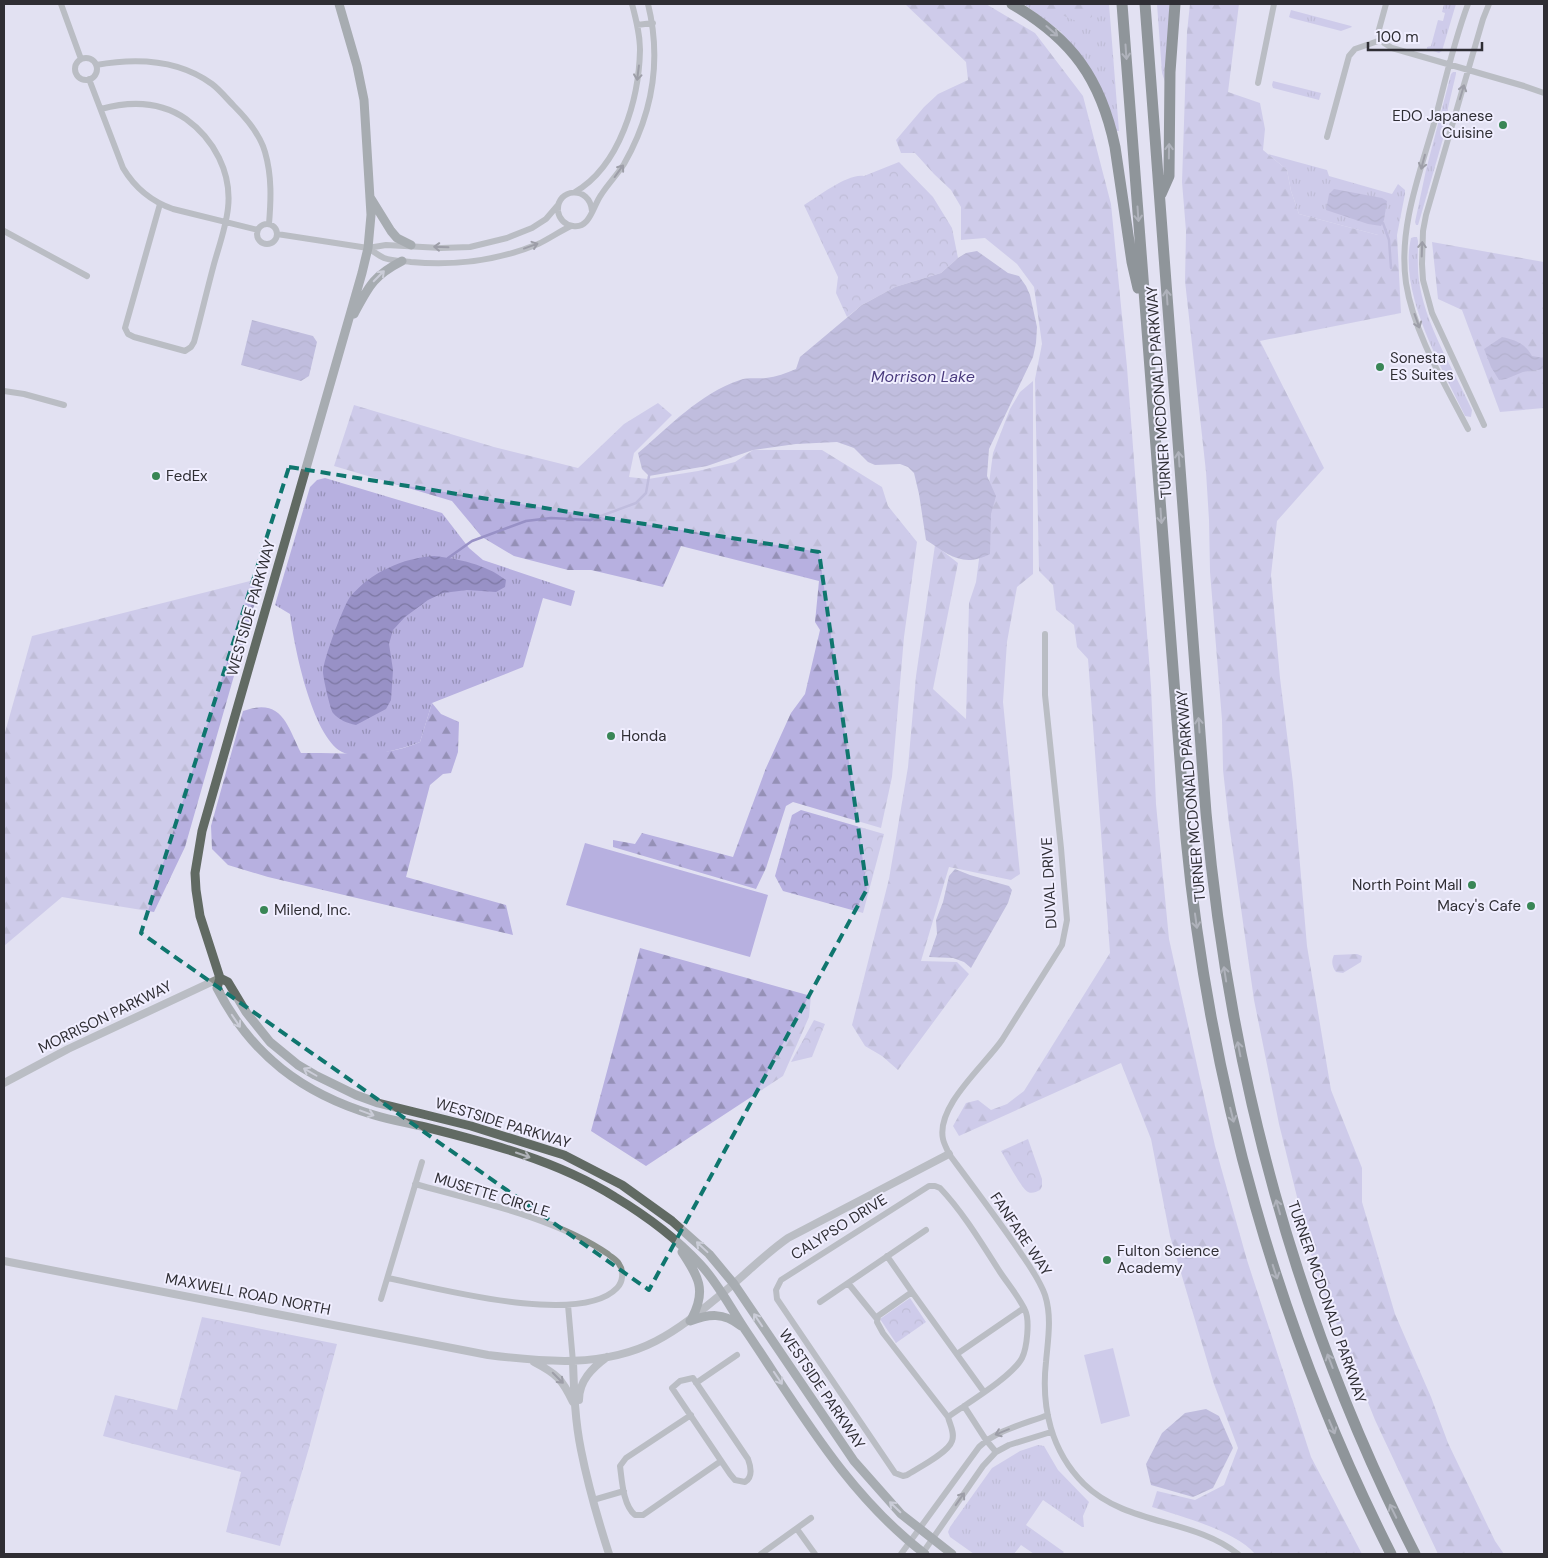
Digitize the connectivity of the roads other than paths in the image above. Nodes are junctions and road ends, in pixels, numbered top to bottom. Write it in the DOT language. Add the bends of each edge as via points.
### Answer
graph roads {
  1 [pos="61,4"];
  2 [pos="339,4"];
  3 [pos="632,4"];
  4 [pos="648,4"];
  5 [pos="1012,4"];
  6 [pos="1122,4"];
  7 [pos="1145,4"];
  8 [pos="1175,4"];
  9 [pos="1274,4"];
  10 [pos="1386,4"];
  11 [pos="1468,4"];
  12 [pos="1489,4"];
  13 [pos="653,23"];
  14 [pos="637,25"];
  15 [pos="1381,40"];
  16 [pos="81,59"];
  17 [pos="1450,64"];
  18 [pos="96,65"];
  19 [pos="1469,70"];
  20 [pos="89,79"];
  21 [pos="1258,83"];
  22 [pos="1544,93"];
  23 [pos="102,109"];
  24 [pos="1327,137"];
  25 [pos="575,192"];
  26 [pos="370,197"];
  27 [pos="1160,198"];
  28 [pos="160,204"];
  29 [pos="558,205"];
  30 [pos="592,211"];
  31 [pos="226,222"];
  32 [pos="269,224"];
  33 [pos="571,226"];
  34 [pos="258,230"];
  35 [pos="4,231"];
  36 [pos="277,234"];
  37 [pos="411,245"];
  38 [pos="368,248"];
  39 [pos="402,261"];
  40 [pos="87,276"];
  41 [pos="1146,322"];
  42 [pos="346,330"];
  43 [pos="4,391"];
  44 [pos="64,405"];
  45 [pos="1484,424"];
  46 [pos="1468,429"];
  47 [pos="1045,634"];
  48 [pos="220,978"];
  49 [pos="4,1083"];
  50 [pos="949,1154"];
  51 [pos="422,1162"];
  52 [pos="415,1184"];
  53 [pos="926,1230"];
  54 [pos="670,1236"];
  55 [pos="887,1256"];
  56 [pos="4,1261"];
  57 [pos="388,1278"];
  58 [pos="848,1282"];
  59 [pos="734,1284"];
  60 [pos="912,1292"];
  61 [pos="721,1294"];
  62 [pos="381,1300"];
  63 [pos="820,1302"];
  64 [pos="568,1305"];
  65 [pos="1024,1308"];
  66 [pos="877,1319"];
  67 [pos="689,1320"];
  68 [pos="743,1328"];
  69 [pos="957,1354"];
  70 [pos="737,1355"];
  71 [pos="608,1356"];
  72 [pos="530,1360"];
  73 [pos="573,1362"];
  74 [pos="696,1383"];
  75 [pos="984,1392"];
  76 [pos="575,1406"];
  77 [pos="964,1406"];
  78 [pos="691,1415"];
  79 [pos="1048,1415"];
  80 [pos="948,1418"];
  81 [pos="1051,1432"];
  82 [pos="986,1440"];
  83 [pos="580,1442"];
  84 [pos="996,1452"];
  85 [pos="721,1461"];
  86 [pos="624,1491"];
  87 [pos="593,1500"];
  88 [pos="812,1518"];
  89 [pos="797,1529"];
  90 [pos="920,1529"];
  91 [pos="932,1539"];
  92 [pos="910,1542"];
  93 [pos="609,1554"];
  94 [pos="761,1554"];
  95 [pos="815,1554"];
  96 [pos="901,1554"];
  97 [pos="923,1554"];
  98 [pos="952,1554"];
  99 [pos="1238,1554"];
  100 [pos="1391,1554"];
  101 [pos="1415,1554"];
  1 -- 16 [label="street"];
  2 -- 26 [label="main road" via="364,100"];
  3 -- 14 [label="street"];
  4 -- 13 [label="street"];
  5 -- 41 [label="highway, one-way" via="1041,22 1068,46 1099,95 1112,129 1132,262"];
  6 -- 41 [label="highway, TURNER MCDONALD PARKWAY, one-way"];
  7 -- 27 [label="highway, TURNER MCDONALD PARKWAY"];
  27 -- 8 [label="highway, one-way" via="1169,176 1170,72"];
  9 -- 21 [label="street"];
  10 -- 15 [label="street" via="1378,33"];
  11 -- 17 [label="street"];
  12 -- 19 [label="street"];
  13 -- 14 [label="street"];
  30 -- 13 [label="street, one-way" via="638,136 649,104 655,68"];
  14 -- 25 [label="street, one-way" via="639,72 624,130 593,179"];
  15 -- 17 [label="street" via="1392,48"];
  15 -- 24 [label="street" via="1355,49 1349,56"];
  16 -- 18 [label="street" via="88,58"];
  16 -- 20 [label="street" via="75,72 82,79"];
  17 -- 19 [label="street"];
  17 -- 46 [label="street, one-way" via="1410,213 1405,265 1410,300 1418,325"];
  18 -- 20 [label="street" via="94,75"];
  18 -- 32 [label="street" via="124,61 156,62 189,72 213,85 246,118 264,150 272,191"];
  19 -- 22 [label="street"];
  45 -- 19 [label="street, one-way" via="1439,331 1426,296 1422,264 1426,215"];
  20 -- 23 [label="street"];
  23 -- 28 [label="street" via="123,168 143,194"];
  23 -- 31 [label="street" via="118,104 156,106 180,115 192,124 212,146 225,170 229,195"];
  25 -- 29 [label="street" via="564,196"];
  25 -- 30 [label="street" via="589,200"];
  26 -- 37 [label="main road" via="391,231"];
  26 -- 38 [label="main road"];
  101 -- 27 [label="highway, TURNER MCDONALD PARKWAY, one-way" via="1350,1413 1294,1262 1250,1102 1231,1005 1206,813"];
  28 -- 31 [label="street"];
  28 -- 31 [label="street" via="125,328 128,334 180,351 189,350 194,342"];
  29 -- 33 [label="street" via="562,220"];
  29 -- 37 [label="street, one-way" via="545,220 507,238 470,247"];
  30 -- 33 [label="street" via="582,224"];
  31 -- 34 [label="street"];
  32 -- 34 [label="street"];
  32 -- 36 [label="street"];
  39 -- 33 [label="street, one-way" via="472,262 512,253"];
  34 -- 36 [label="street" via="258,240 264,244 273,242"];
  35 -- 40 [label="street"];
  36 -- 38 [label="street"];
  37 -- 38 [label="street"];
  38 -- 39 [label="street" via="384,258"];
  38 -- 42 [label="main road, WESTSIDE PARKWAY"];
  42 -- 39 [label="main road, one-way" via="369,287 385,270"];
  41 -- 100 [label="highway, TURNER MCDONALD PARKWAY, one-way" via="1190,874 1220,1066 1250,1187 1290,1317 1336,1435"];
  42 -- 48 [label="main road, WESTSIDE PARKWAY" via="206,811 198,849 195,873 197,902"];
  43 -- 44 [label="street"];
  47 -- 50 [label="street, DUVAL DRIVE" via="1045,695 1061,848 1066,934 997,1047 953,1100 946,1114 943,1132"];
  48 -- 49 [label="street, MORRISON PARKWAY" via="68,1049"];
  48 -- 54 [label="main road, WESTSIDE PARKWAY, one-way" via="217,988 246,1035 275,1064 302,1084 374,1115 468,1139 558,1168 615,1196"];
  59 -- 48 [label="main road, WESTSIDE PARKWAY, one-way" via="709,1254 672,1221 601,1173 564,1155 519,1140 378,1103 335,1086 298,1065 261,1032 228,982"];
  50 -- 59 [label="street, MAXWELL ROAD NORTH" via="788,1238"];
  50 -- 79 [label="street, FANFARE WAY" via="1010,1237 1038,1278 1044,1293 1050,1329 1044,1391"];
  51 -- 52 [label="street, MUSETTE CIRCLE"];
  52 -- 57 [label="street, MUSETTE CIRCLE"];
  52 -- 64 [label="street, MUSETTE CIRCLE" via="541,1221 597,1247 619,1262 622,1273 620,1285 611,1295"];
  53 -- 55 [label="street"];
  54 -- 61 [label="main road, WESTSIDE PARKWAY" via="711,1276"];
  54 -- 67 [label="main road" via="699,1280 699,1304"];
  55 -- 58 [label="street"];
  55 -- 60 [label="street"];
  56 -- 72 [label="street, MAXWELL ROAD NORTH"];
  57 -- 62 [label="street, MUSETTE CIRCLE"];
  57 -- 64 [label="street, MUSETTE CIRCLE" via="501,1301"];
  58 -- 63 [label="street"];
  58 -- 66 [label="street"];
  59 -- 61 [label="street, MAXWELL ROAD NORTH"];
  90 -- 59 [label="main road, WESTSIDE PARKWAY, one-way" via="890,1503 854,1461"];
  60 -- 66 [label="street"];
  60 -- 69 [label="street"];
  61 -- 67 [label="street, MAXWELL ROAD NORTH"];
  61 -- 68 [label="main road, WESTSIDE PARKWAY"];
  64 -- 73 [label="street"];
  65 -- 69 [label="street"];
  65 -- 75 [label="street, CALYPSO DRIVE" via="1027,1342 1023,1357 1017,1366"];
  65 -- 80 [label="street, CALYPSO DRIVE" via="976,1235 944,1192 935,1186 929,1186 780,1280 777,1299 895,1473 907,1475 947,1449 953,1441"];
  66 -- 80 [label="street" via="883,1333"];
  67 -- 68 [label="main road" via="714,1315 730,1319"];
  67 -- 71 [label="street, MAXWELL ROAD NORTH" via="654,1342"];
  68 -- 92 [label="main road, WESTSIDE PARKWAY, one-way" via="848,1480 884,1520"];
  69 -- 75 [label="street"];
  70 -- 74 [label="street"];
  71 -- 73 [label="street, MAXWELL ROAD NORTH"];
  71 -- 83 [label="street" via="587,1375 579,1392"];
  72 -- 73 [label="street, MAXWELL ROAD NORTH"];
  72 -- 76 [label="street, one-way" via="556,1375"];
  73 -- 76 [label="street"];
  74 -- 78 [label="street" via="693,1378 680,1380 672,1388"];
  74 -- 85 [label="street" via="748,1459 748,1480 735,1480"];
  75 -- 77 [label="street, CALYPSO DRIVE"];
  76 -- 83 [label="street"];
  77 -- 80 [label="street, CALYPSO DRIVE"];
  77 -- 82 [label="street"];
  78 -- 85 [label="street"];
  78 -- 86 [label="street" via="626,1458 620,1466"];
  79 -- 81 [label="street, FANFARE WAY"];
  79 -- 82 [label="street, one-way"];
  81 -- 84 [label="street"];
  81 -- 99 [label="street, FANFARE WAY" via="1069,1466 1098,1496 1128,1512 1211,1538"];
  82 -- 84 [label="street"];
  82 -- 90 [label="street"];
  83 -- 87 [label="street"];
  91 -- 84 [label="street, one-way" via="982,1466"];
  85 -- 86 [label="street" via="643,1515 632,1512"];
  86 -- 87 [label="street"];
  87 -- 93 [label="street"];
  88 -- 89 [label="street"];
  89 -- 94 [label="street"];
  89 -- 95 [label="street"];
  90 -- 91 [label="main road, WESTSIDE PARKWAY"];
  90 -- 92 [label="street"];
  91 -- 97 [label="street"];
  91 -- 98 [label="main road, WESTSIDE PARKWAY"];
  92 -- 96 [label="street"];
  92 -- 97 [label="main road, WESTSIDE PARKWAY"];
}
